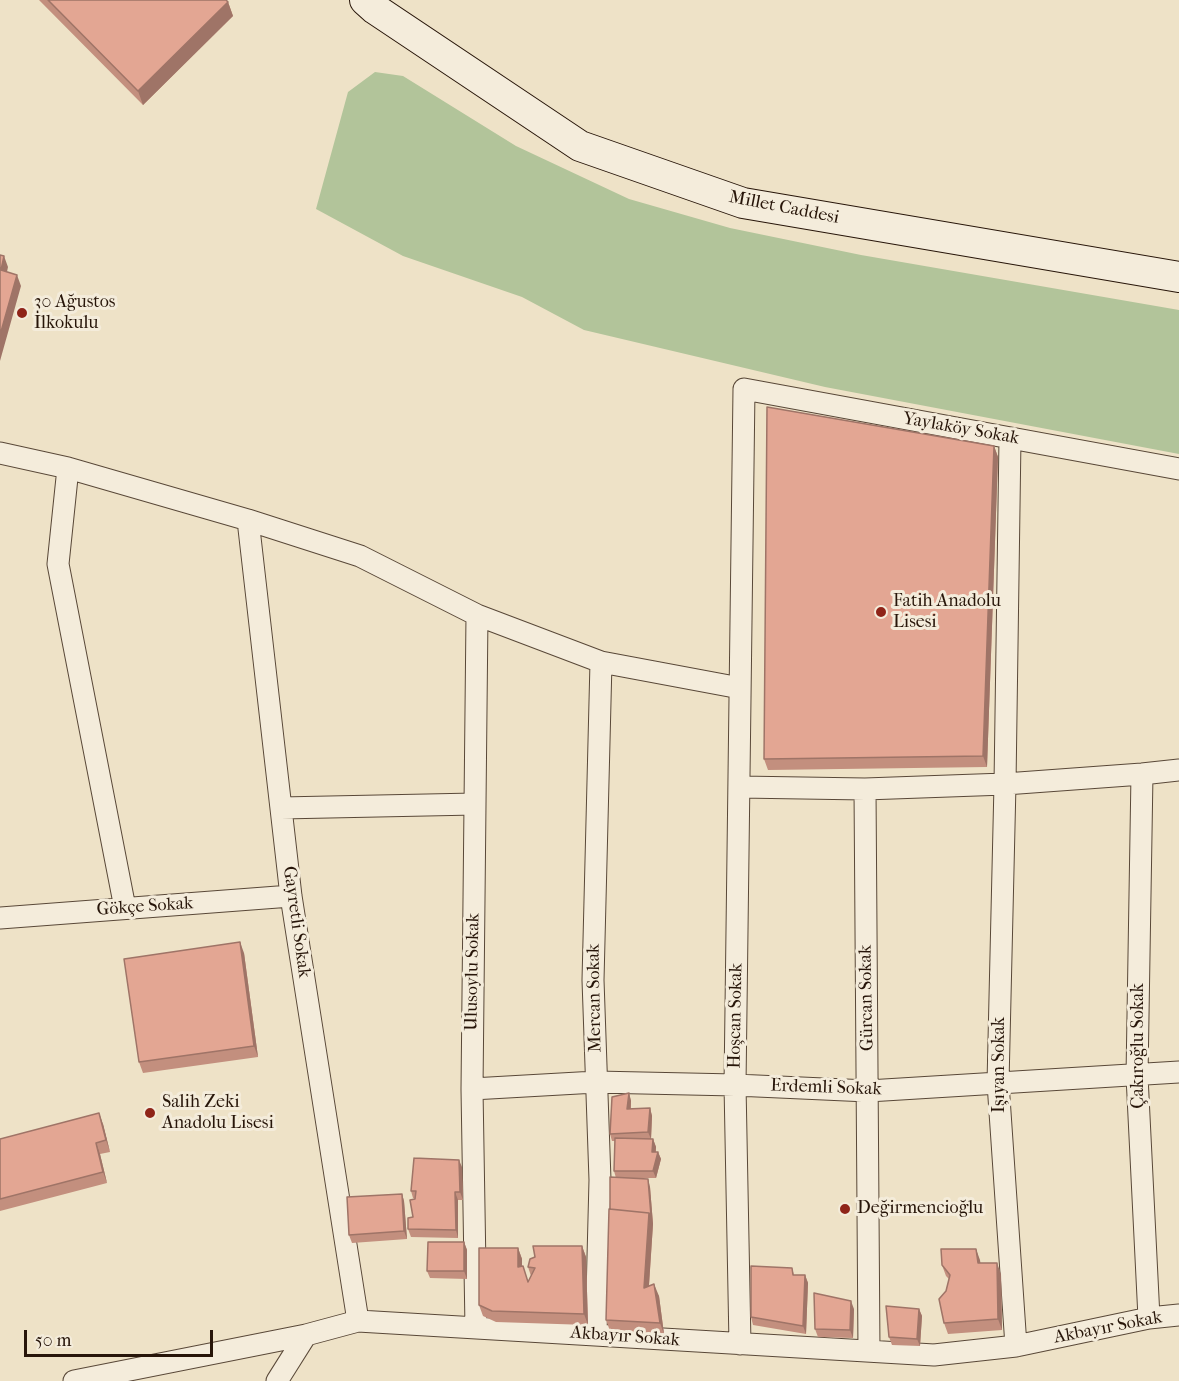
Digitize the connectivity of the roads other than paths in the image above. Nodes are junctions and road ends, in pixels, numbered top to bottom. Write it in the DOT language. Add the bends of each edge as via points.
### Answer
graph roads {
  1 [pos="375,3"];
  2 [pos="1179,277"];
  3 [pos="744,389"];
  4 [pos="1010,438"];
  5 [pos="0,453"];
  6 [pos="68,468"];
  7 [pos="1179,469"];
  8 [pos="248,520"];
  9 [pos="477,615"];
  10 [pos="601,662"];
  11 [pos="740,688"];
  12 [pos="1179,770"];
  13 [pos="1142,774"];
  14 [pos="1005,784"];
  15 [pos="740,787"];
  16 [pos="865,789"];
  17 [pos="475,804"];
  18 [pos="281,808"];
  19 [pos="291,896"];
  20 [pos="125,908"];
  21 [pos="0,918"];
  22 [pos="1179,1072"];
  23 [pos="1137,1076"];
  24 [pos="596,1082"];
  25 [pos="998,1083"];
  26 [pos="735,1085"];
  27 [pos="472,1089"];
  28 [pos="868,1091"];
  29 [pos="1179,1315"];
  30 [pos="1149,1318"];
  31 [pos="358,1321"];
  32 [pos="476,1328"];
  33 [pos="596,1334"];
  34 [pos="306,1335"];
  35 [pos="740,1344"];
  36 [pos="1016,1346"];
  37 [pos="869,1351"];
  38 [pos="74,1381"];
  39 [pos="277,1381"];
  1 -- 2 [label="main road, Millet Caddesi" via="580,146 743,202"];
  3 -- 4 [label="street, Yaylaköy Sokak"];
  3 -- 11 [label="street, Hoşcan Sokak"];
  4 -- 7 [label="street, Yaylaköy Sokak"];
  4 -- 14 [label="street, Işıyan Sokak"];
  5 -- 6 [label="street"];
  6 -- 8 [label="street"];
  6 -- 20 [label="street" via="58,564"];
  8 -- 9 [label="street" via="360,556"];
  8 -- 18 [label="street, Gayretli Sokak"];
  9 -- 10 [label="street"];
  9 -- 17 [label="street, Ulusoylu Sokak"];
  10 -- 11 [label="street"];
  10 -- 24 [label="street, Mercan Sokak" via="593,980"];
  11 -- 15 [label="street, Hoşcan Sokak"];
  12 -- 13 [label="street"];
  13 -- 14 [label="street"];
  13 -- 23 [label="street, Çakıroğlu Sokak"];
  14 -- 16 [label="street"];
  14 -- 25 [label="street, Işıyan Sokak"];
  15 -- 16 [label="street"];
  15 -- 26 [label="street, Hoşcan Sokak"];
  16 -- 28 [label="street, Gürcan Sokak"];
  17 -- 18 [label="street"];
  17 -- 27 [label="street, Ulusoylu Sokak"];
  18 -- 19 [label="street, Gayretli Sokak"];
  19 -- 20 [label="street, Gökçe Sokak"];
  19 -- 31 [label="street, Gayretli Sokak"];
  20 -- 21 [label="street, Gökçe Sokak"];
  22 -- 23 [label="street, Erdemli Sokak"];
  23 -- 25 [label="street, Erdemli Sokak"];
  23 -- 30 [label="street, Çakıroğlu Sokak"];
  24 -- 26 [label="street, Erdemli Sokak"];
  24 -- 27 [label="street, Erdemli Sokak"];
  24 -- 33 [label="street, Mercan Sokak" via="600,1180"];
  25 -- 28 [label="street, Erdemli Sokak"];
  25 -- 36 [label="street, Işıyan Sokak"];
  26 -- 28 [label="street, Erdemli Sokak"];
  26 -- 35 [label="street, Hoşcan Sokak"];
  27 -- 32 [label="street, Ulusoylu Sokak"];
  28 -- 37 [label="street, Gürcan Sokak"];
  29 -- 30 [label="street, Akbayır Sokak"];
  30 -- 36 [label="street, Akbayır Sokak"];
  31 -- 32 [label="street, Akbayır Sokak"];
  31 -- 34 [label="street, Akbayır Sokak"];
  32 -- 33 [label="street, Akbayır Sokak"];
  33 -- 35 [label="street, Akbayır Sokak"];
  34 -- 38 [label="street, Akbayır Sokak"];
  34 -- 39 [label="street"];
  35 -- 37 [label="street, Akbayır Sokak"];
  36 -- 37 [label="street, Akbayır Sokak" via="934,1355"];
}
